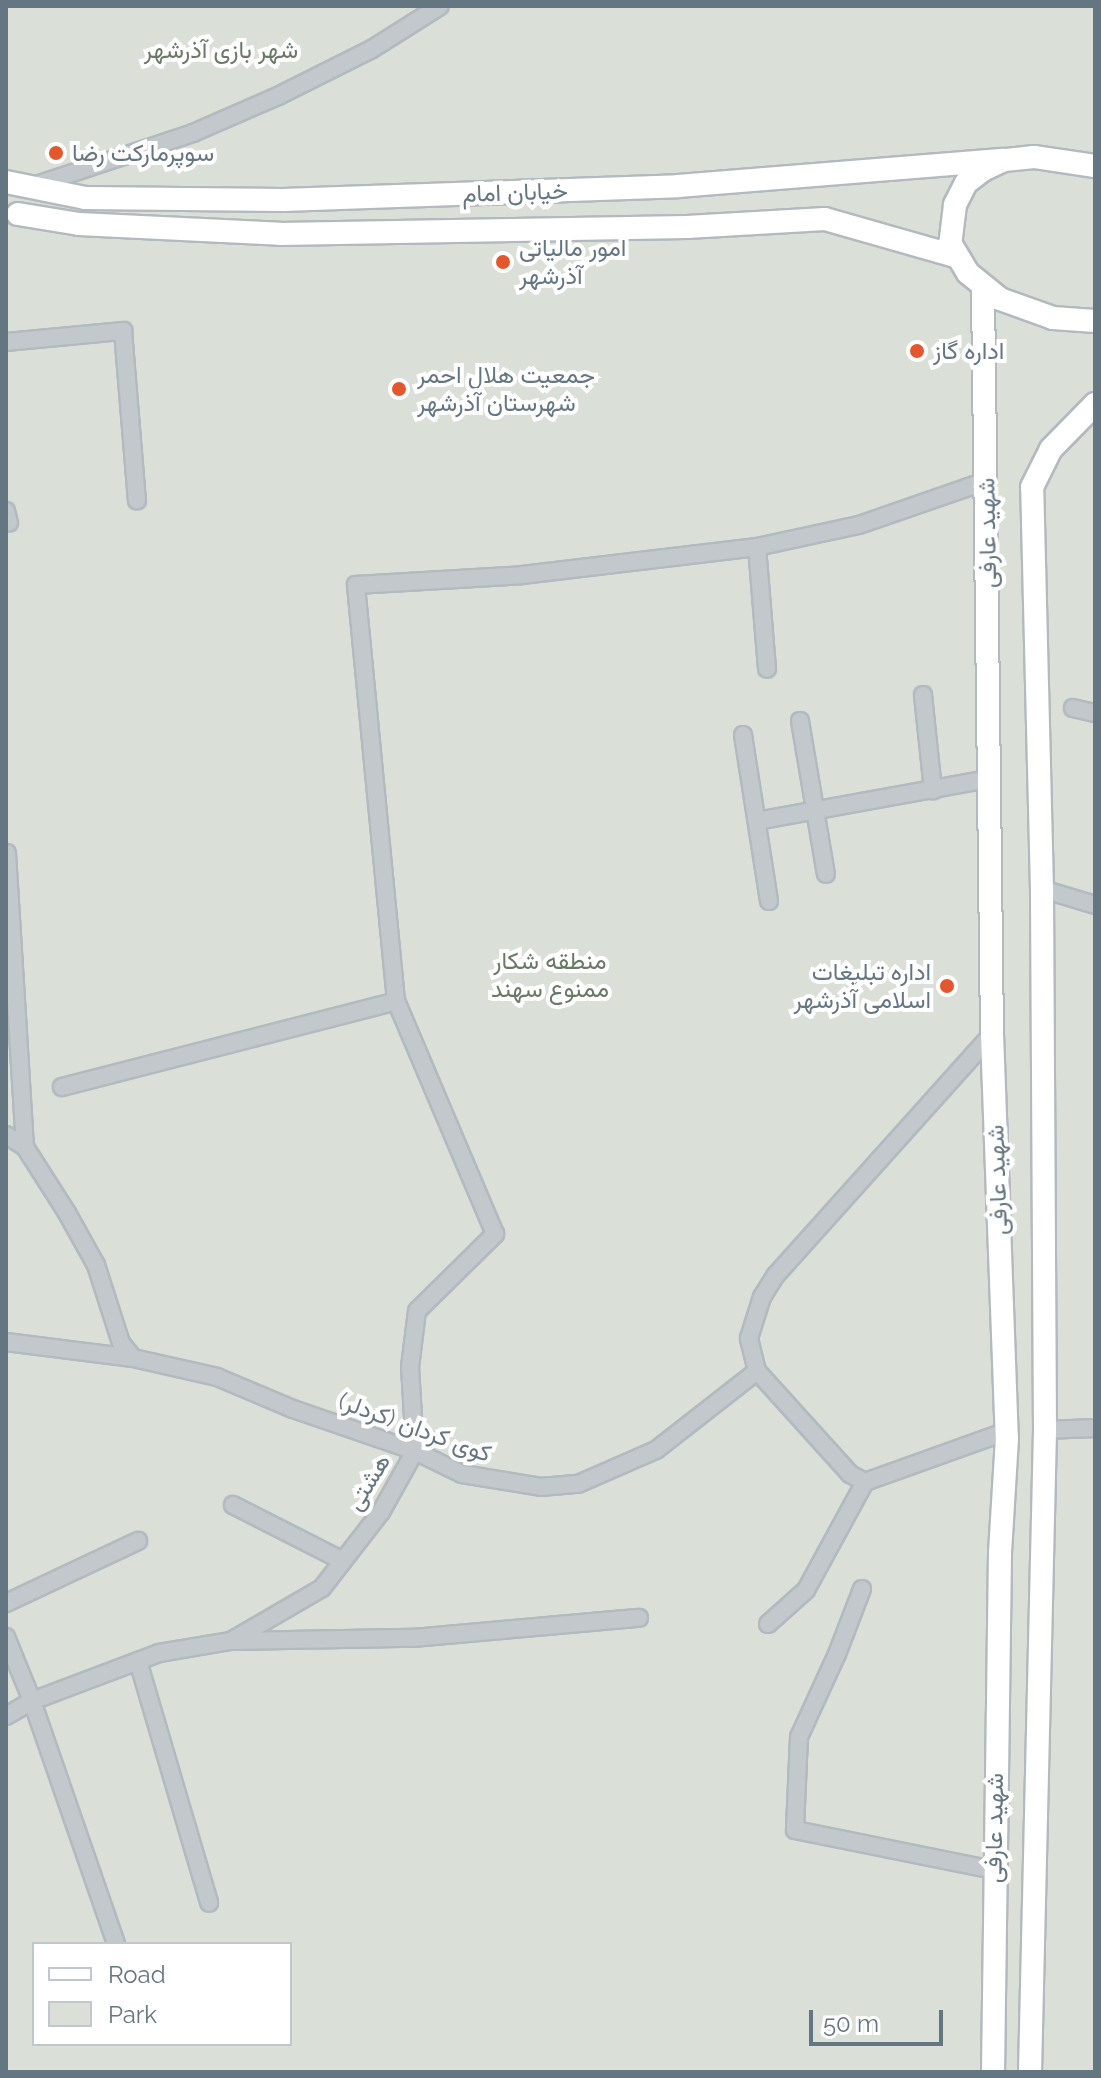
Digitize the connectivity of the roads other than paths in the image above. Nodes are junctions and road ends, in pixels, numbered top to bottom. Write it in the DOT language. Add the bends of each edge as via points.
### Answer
graph roads {
  1 [pos="440,6"];
  2 [pos="1004,160"];
  3 [pos="1095,166"];
  4 [pos="83,169"];
  5 [pos="16,186"];
  6 [pos="85,198"];
  7 [pos="10,217"];
  8 [pos="955,256"];
  9 [pos="983,288"];
  10 [pos="1095,321"];
  11 [pos="6,342"];
  12 [pos="1095,404"];
  13 [pos="986,481"];
  14 [pos="137,500"];
  15 [pos="757,547"];
  16 [pos="767,669"];
  17 [pos="923,695"];
  18 [pos="1073,708"];
  19 [pos="1095,713"];
  20 [pos="800,721"];
  21 [pos="743,735"];
  22 [pos="989,779"];
  23 [pos="933,790"];
  24 [pos="814,812"];
  25 [pos="757,821"];
  26 [pos="7,853"];
  27 [pos="826,874"];
  28 [pos="1042,889"];
  29 [pos="769,901"];
  30 [pos="1095,905"];
  31 [pos="396,1001"];
  32 [pos="992,1034"];
  33 [pos="62,1087"];
  34 [pos="6,1135"];
  35 [pos="25,1147"];
  36 [pos="6,1342"];
  37 [pos="133,1358"];
  38 [pos="757,1371"];
  39 [pos="1095,1428"];
  40 [pos="1044,1430"];
  41 [pos="1006,1432"];
  42 [pos="415,1451"];
  43 [pos="865,1482"];
  44 [pos="233,1505"];
  45 [pos="138,1541"];
  46 [pos="343,1561"];
  47 [pos="862,1589"];
  48 [pos="6,1603"];
  49 [pos="639,1618"];
  50 [pos="768,1624"];
  51 [pos="6,1637"];
  52 [pos="231,1641"];
  53 [pos="138,1661"];
  54 [pos="32,1701"];
  55 [pos="6,1716"];
  56 [pos="993,1870"];
  57 [pos="209,1903"];
  58 [pos="115,1942"];
  59 [pos="993,2072"];
  60 [pos="1030,2072"];
  1 -- 4 [label="street" via="372,49 278,96 193,133"];
  2 -- 3 [label="street, خیابان امام" via="1034,157"];
  2 -- 6 [label="street, خیابان امام" via="678,186 283,200"];
  2 -- 8 [label="street" via="966,183 955,205 950,243"];
  4 -- 5 [label="street"];
  4 -- 6 [label="street" via="72,181 74,192"];
  5 -- 6 [label="street, خیابان امام"];
  5 -- 7 [label="street" via="33,193 35,206"];
  7 -- 8 [label="street, خیابان امام" via="280,234 687,227 825,219"];
  8 -- 9 [label="street"];
  9 -- 10 [label="street" via="1053,318"];
  9 -- 13 [label="street, شهید عارفی"];
  11 -- 14 [label="street" via="123,331"];
  12 -- 28 [label="street, شهید عارفی" via="1051,449 1032,487"];
  13 -- 15 [label="street" via="859,525"];
  13 -- 22 [label="street, شهید عارفی"];
  15 -- 16 [label="street"];
  15 -- 31 [label="street" via="522,575 356,585"];
  17 -- 23 [label="street"];
  18 -- 19 [label="street"];
  20 -- 24 [label="street"];
  21 -- 25 [label="street"];
  22 -- 23 [label="street"];
  22 -- 32 [label="street, شهید عارفی"];
  23 -- 24 [label="street"];
  24 -- 25 [label="street"];
  24 -- 27 [label="street"];
  25 -- 29 [label="street"];
  26 -- 35 [label="street"];
  28 -- 30 [label="street"];
  28 -- 40 [label="street, شهید عارفی"];
  31 -- 33 [label="street"];
  31 -- 42 [label="street, هشتی" via="495,1234 417,1311 410,1367"];
  32 -- 38 [label="street" via="776,1275 762,1297 749,1338"];
  32 -- 41 [label="street, شهید عارفی"];
  34 -- 35 [label="street"];
  35 -- 37 [label="street" via="96,1265 121,1343"];
  36 -- 37 [label="street, کوی کردان (کردلر)"];
  37 -- 42 [label="street, کوی کردان (کردلر)" via="217,1377"];
  38 -- 42 [label="street, کوی کردان (کردلر)" via="656,1450 578,1484 500,1482 462,1474"];
  38 -- 43 [label="street" via="850,1474"];
  39 -- 40 [label="street"];
  40 -- 41 [label="street" via="1027,1450 1015,1446"];
  40 -- 41 [label="street" via="1039,1414 1026,1409 1013,1413"];
  40 -- 60 [label="street, شهید عارفی"];
  41 -- 43 [label="street"];
  41 -- 56 [label="street, شهید عارفی"];
  42 -- 46 [label="street, هشتی" via="381,1512"];
  43 -- 50 [label="street" via="806,1590"];
  44 -- 46 [label="street"];
  45 -- 48 [label="street"];
  46 -- 52 [label="street, هشتی" via="322,1588"];
  47 -- 56 [label="street" via="799,1737 795,1830"];
  49 -- 52 [label="street" via="413,1638"];
  51 -- 54 [label="street"];
  52 -- 53 [label="street, هشتی"];
  53 -- 54 [label="street, هشتی"];
  53 -- 57 [label="street"];
  54 -- 55 [label="street, هشتی"];
  54 -- 58 [label="street"];
  56 -- 59 [label="street, شهید عارفی"];
}
